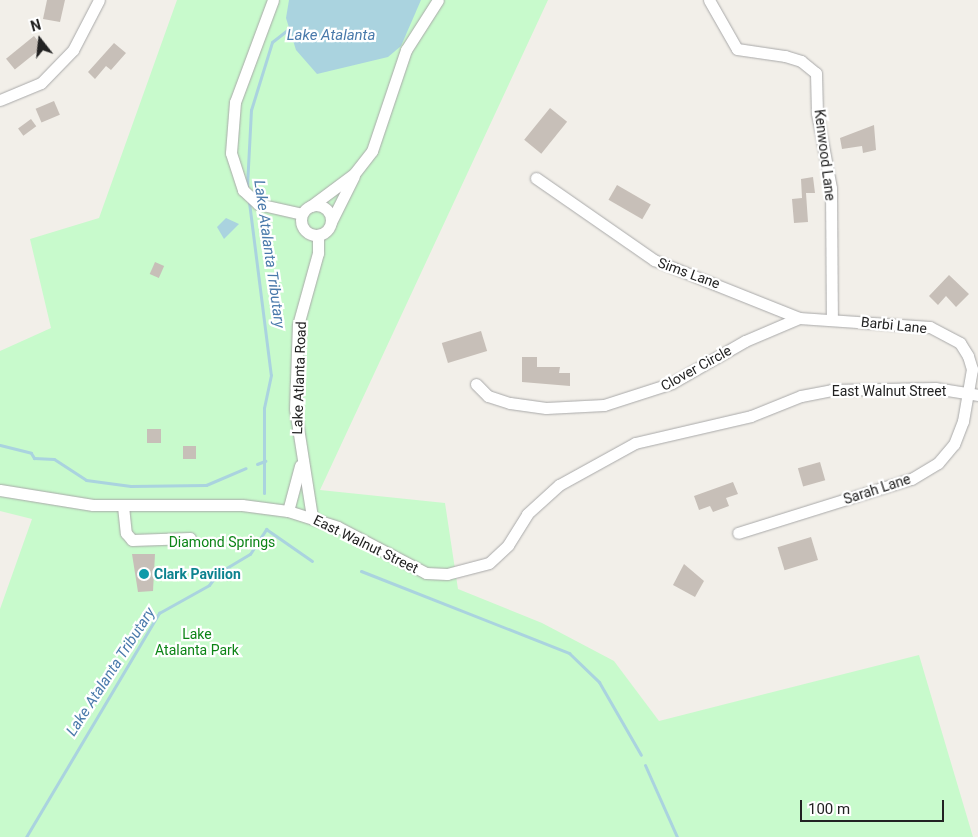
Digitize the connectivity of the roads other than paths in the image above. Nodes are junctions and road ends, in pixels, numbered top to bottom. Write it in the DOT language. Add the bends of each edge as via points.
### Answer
graph roads {
  1 [pos="99,0"];
  2 [pos="272,0"];
  3 [pos="438,0"];
  4 [pos="709,0"];
  5 [pos="0,100"];
  6 [pos="354,174"];
  7 [pos="536,178"];
  8 [pos="311,206"];
  9 [pos="302,214"];
  10 [pos="331,222"];
  11 [pos="318,235"];
  12 [pos="799,318"];
  13 [pos="832,319"];
  14 [pos="476,384"];
  15 [pos="973,394"];
  16 [pos="301,462"];
  17 [pos="0,490"];
  18 [pos="123,506"];
  19 [pos="288,511"];
  20 [pos="312,517"];
  21 [pos="738,533"];
  22 [pos="190,538"];
  1 -- 5 [label="street" via="73,50 41,83"];
  2 -- 9 [label="street" via="234,102 232,153 243,190 258,204"];
  3 -- 6 [label="street" via="406,50 372,151"];
  4 -- 13 [label="street, Kenwood Lane" via="737,49 785,56 816,73 817,113 831,188"];
  6 -- 8 [label="street"];
  6 -- 10 [label="street"];
  7 -- 12 [label="street, Sims Lane" via="654,260"];
  8 -- 9 [label="street"];
  8 -- 10 [label="street" via="325,208"];
  9 -- 11 [label="street" via="304,230"];
  10 -- 11 [label="street"];
  11 -- 16 [label="street, Lake Atlanta Road" via="318,253 298,325 295,409"];
  12 -- 13 [label="street, Sims Lane"];
  12 -- 14 [label="street, Clover Circle" via="745,341 672,383 604,405 546,408 510,403 488,396"];
  13 -- 15 [label="street, Barbi Lane" via="930,327 960,343 972,369"];
  15 -- 20 [label="street, East Walnut Street" via="935,388 831,390 801,396 751,416 635,443 559,486 528,514 508,545 489,563 447,574 426,573"];
  15 -- 21 [label="street, Sarah Lane" via="954,444 938,463 911,479"];
  16 -- 19 [label="street, Lake Atlanta Road"];
  16 -- 20 [label="street, Lake Atlanta Road"];
  17 -- 18 [label="street, East Walnut Street"];
  18 -- 19 [label="street, East Walnut Street" via="242,505"];
  18 -- 22 [label="street" via="126,534 132,540"];
  19 -- 20 [label="street, East Walnut Street"];
}
